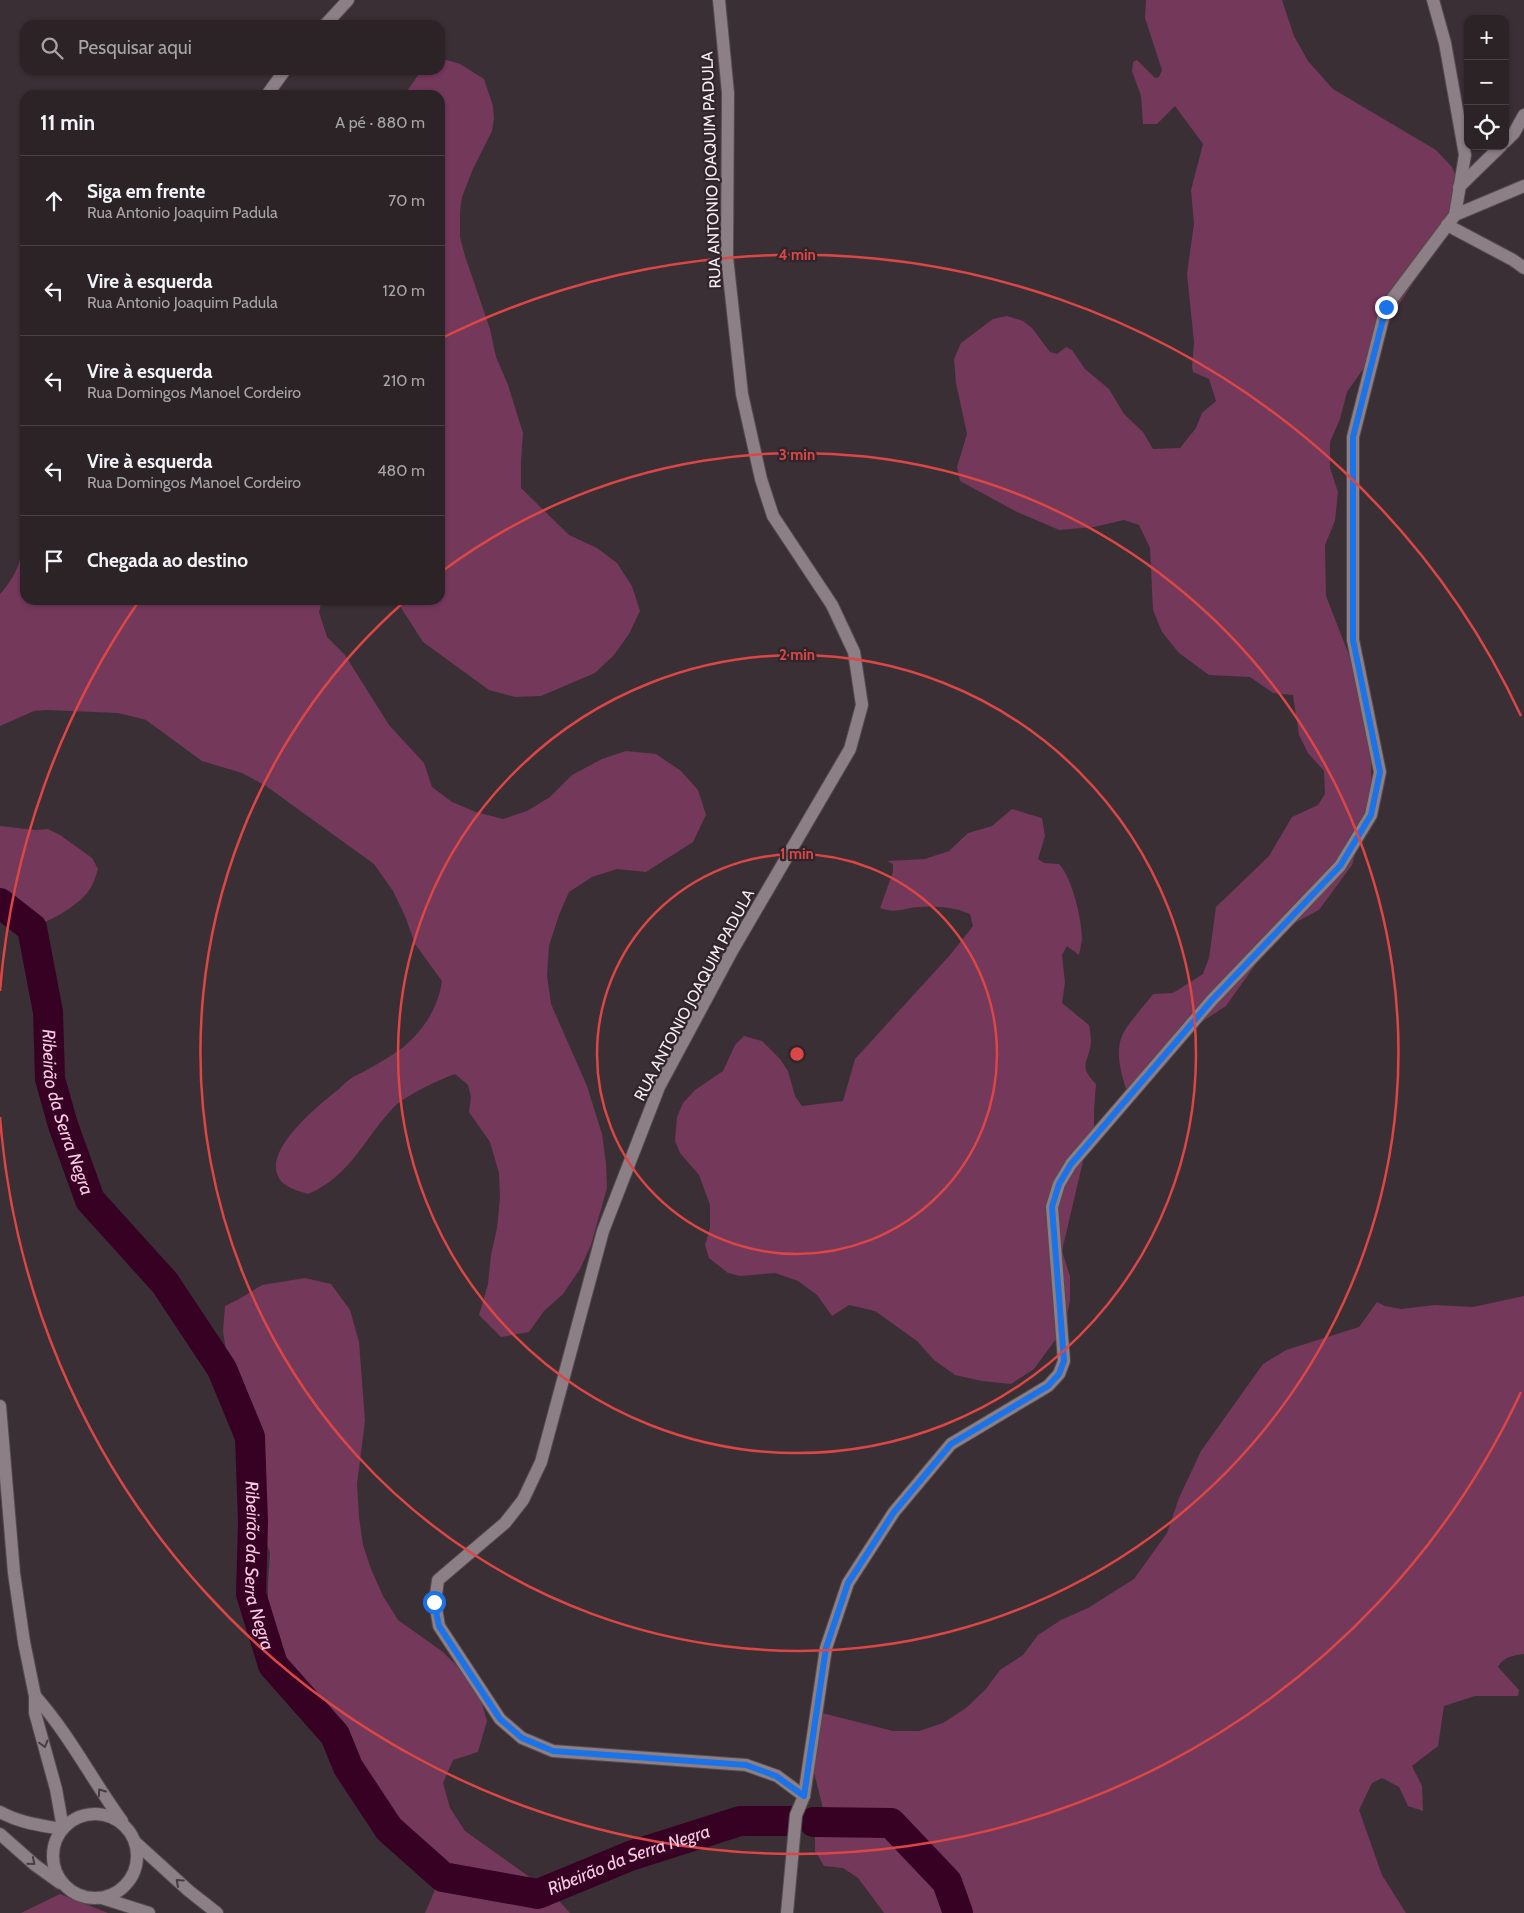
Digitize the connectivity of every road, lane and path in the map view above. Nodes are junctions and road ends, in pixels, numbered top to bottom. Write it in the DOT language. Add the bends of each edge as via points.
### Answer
graph roads {
  1 [pos="348,0"];
  2 [pos="1433,0"];
  3 [pos="718,2"];
  4 [pos="330,20"];
  5 [pos="282,75"];
  6 [pos="271,90"];
  7 [pos="1524,115"];
  8 [pos="1509,138"];
  9 [pos="1497,150"];
  10 [pos="1524,186"];
  11 [pos="1459,187"];
  12 [pos="1451,220"];
  13 [pos="1524,268"];
  14 [pos="0,1406"];
  15 [pos="35,1696"];
  16 [pos="804,1796"];
  17 [pos="0,1812"];
  18 [pos="62,1829"];
  19 [pos="0,1834"];
  20 [pos="132,1837"];
  21 [pos="66,1887"];
  22 [pos="102,1898"];
  23 [pos="149,1913"];
  24 [pos="217,1913"];
  25 [pos="787,1913"];
  1 -- 4 [label="street"];
  2 -- 11 [label="street" via="1445,42 1465,155"];
  3 -- 16 [label="street, RUA ANTONIO JOAQUIM PADULA" via="728,93 727,257 742,394 772,516 840,620 854,652 862,705 850,749 732,951 658,1087 603,1231 541,1462 523,1500 505,1523 438,1580 434,1602 444,1634 500,1719 522,1738 553,1751 746,1765 776,1776"];
  5 -- 6 [label="street"];
  7 -- 8 [label="street"];
  9 -- 11 [label="street"];
  10 -- 12 [label="street"];
  11 -- 12 [label="street"];
  12 -- 13 [label="street"];
  12 -- 16 [label="street" via="1386,307 1353,437 1353,640 1380,772 1371,815 1340,866 1212,1000 1071,1164 1059,1184 1052,1207 1064,1361 1059,1374 1048,1386 951,1444 894,1512 848,1583 826,1648"];
  14 -- 15 [label="street" via="14,1573"];
  15 -- 18 [label="street, one-way" via="35,1713 56,1788"];
  20 -- 15 [label="street, one-way" via="55,1718"];
  16 -- 25 [label="street" via="796,1815"];
  17 -- 18 [label="street" via="30,1824"];
  18 -- 20 [label="street" via="81,1816 103,1814 122,1824"];
  18 -- 21 [label="street" via="54,1844 53,1862 55,1872"];
  19 -- 21 [label="street, one-way"];
  20 -- 22 [label="street" via="137,1853 134,1874 120,1890"];
  24 -- 20 [label="street, one-way"];
  21 -- 22 [label="street" via="83,1897"];
  22 -- 23 [label="street"];
}
